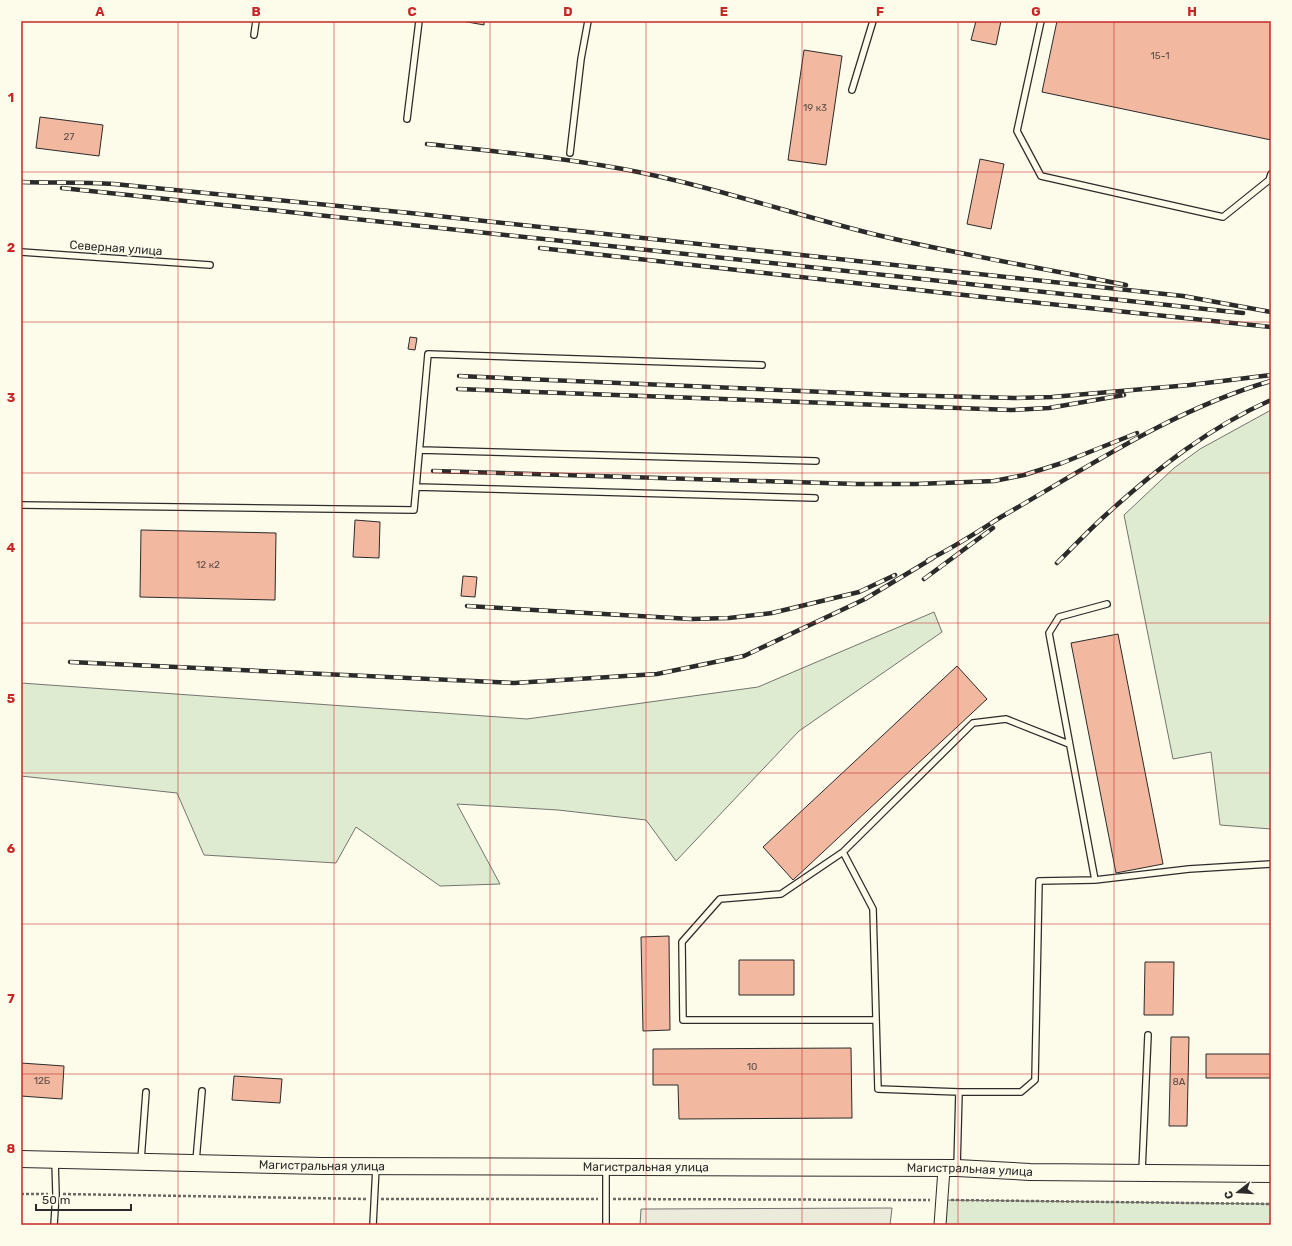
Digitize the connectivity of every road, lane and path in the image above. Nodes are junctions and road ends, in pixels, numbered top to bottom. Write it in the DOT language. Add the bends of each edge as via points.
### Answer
graph roads {
  1 [pos="256,21"];
  2 [pos="419,21"];
  3 [pos="588,21"];
  4 [pos="873,21"];
  5 [pos="1041,21"];
  6 [pos="254,35"];
  7 [pos="852,90"];
  8 [pos="407,119"];
  9 [pos="570,153"];
  10 [pos="1271,174"];
  11 [pos="21,252"];
  12 [pos="210,265"];
  13 [pos="762,365"];
  14 [pos="420,450"];
  15 [pos="816,461"];
  16 [pos="416,487"];
  17 [pos="815,498"];
  18 [pos="21,505"];
  19 [pos="1107,604"];
  20 [pos="1069,744"];
  21 [pos="843,852"];
  22 [pos="1271,864"];
  23 [pos="1095,880"];
  24 [pos="876,1020"];
  25 [pos="1148,1035"];
  26 [pos="202,1091"];
  27 [pos="146,1092"];
  28 [pos="959,1092"];
  29 [pos="21,1159"];
  30 [pos="55,1159"];
  31 [pos="141,1161"];
  32 [pos="196,1163"];
  33 [pos="376,1166"];
  34 [pos="606,1166"];
  35 [pos="950,1169"];
  36 [pos="1142,1173"];
  37 [pos="1271,1174"];
  38 [pos="21,1194"];
  39 [pos="56,1194"];
  40 [pos="374,1199"];
  41 [pos="606,1200"];
  42 [pos="942,1200"];
  43 [pos="1271,1204"];
  44 [pos="54,1225"];
  45 [pos="373,1225"];
  46 [pos="606,1225"];
  47 [pos="940,1225"];
  1 -- 6 [label="lane"];
  2 -- 8 [label="lane"];
  3 -- 9 [label="lane"];
  4 -- 7 [label="lane"];
  5 -- 10 [label="lane" via="1017,131 1041,176 1223,217 1270,180"];
  11 -- 12 [label="lane, Северная улица"];
  13 -- 14 [label="lane" via="428,354"];
  14 -- 15 [label="lane"];
  14 -- 16 [label="lane"];
  16 -- 17 [label="lane"];
  16 -- 18 [label="lane" via="414,510"];
  19 -- 20 [label="lane" via="1059,617 1049,633"];
  20 -- 21 [label="lane" via="1006,719 973,722"];
  20 -- 23 [label="lane"];
  21 -- 24 [label="lane" via="873,909"];
  21 -- 24 [label="lane" via="781,894 720,899 682,942 683,1020"];
  22 -- 23 [label="lane" via="1189,869"];
  23 -- 28 [label="lane" via="1039,881 1035,1080 1021,1092"];
  24 -- 28 [label="lane" via="878,1089"];
  25 -- 36 [label="lane"];
  26 -- 32 [label="lane"];
  27 -- 31 [label="lane"];
  28 -- 35 [label="lane"];
  29 -- 30 [label="street, Магистральная улица"];
  30 -- 31 [label="street, Магистральная улица"];
  30 -- 39 [label="lane"];
  31 -- 32 [label="street, Магистральная улица"];
  32 -- 33 [label="street, Магистральная улица"];
  33 -- 34 [label="street, Магистральная улица"];
  33 -- 40 [label="lane"];
  34 -- 35 [label="street, Магистральная улица"];
  34 -- 41 [label="lane"];
  35 -- 36 [label="street, Магистральная улица"];
  35 -- 42 [label="street"];
  36 -- 37 [label="street, Магистральная улица"];
  38 -- 39 [label="path"];
  39 -- 40 [label="path"];
  39 -- 44 [label="lane"];
  40 -- 41 [label="path"];
  40 -- 45 [label="lane"];
  41 -- 42 [label="path"];
  41 -- 46 [label="lane"];
  42 -- 43 [label="path"];
  42 -- 47 [label="street"];
}
